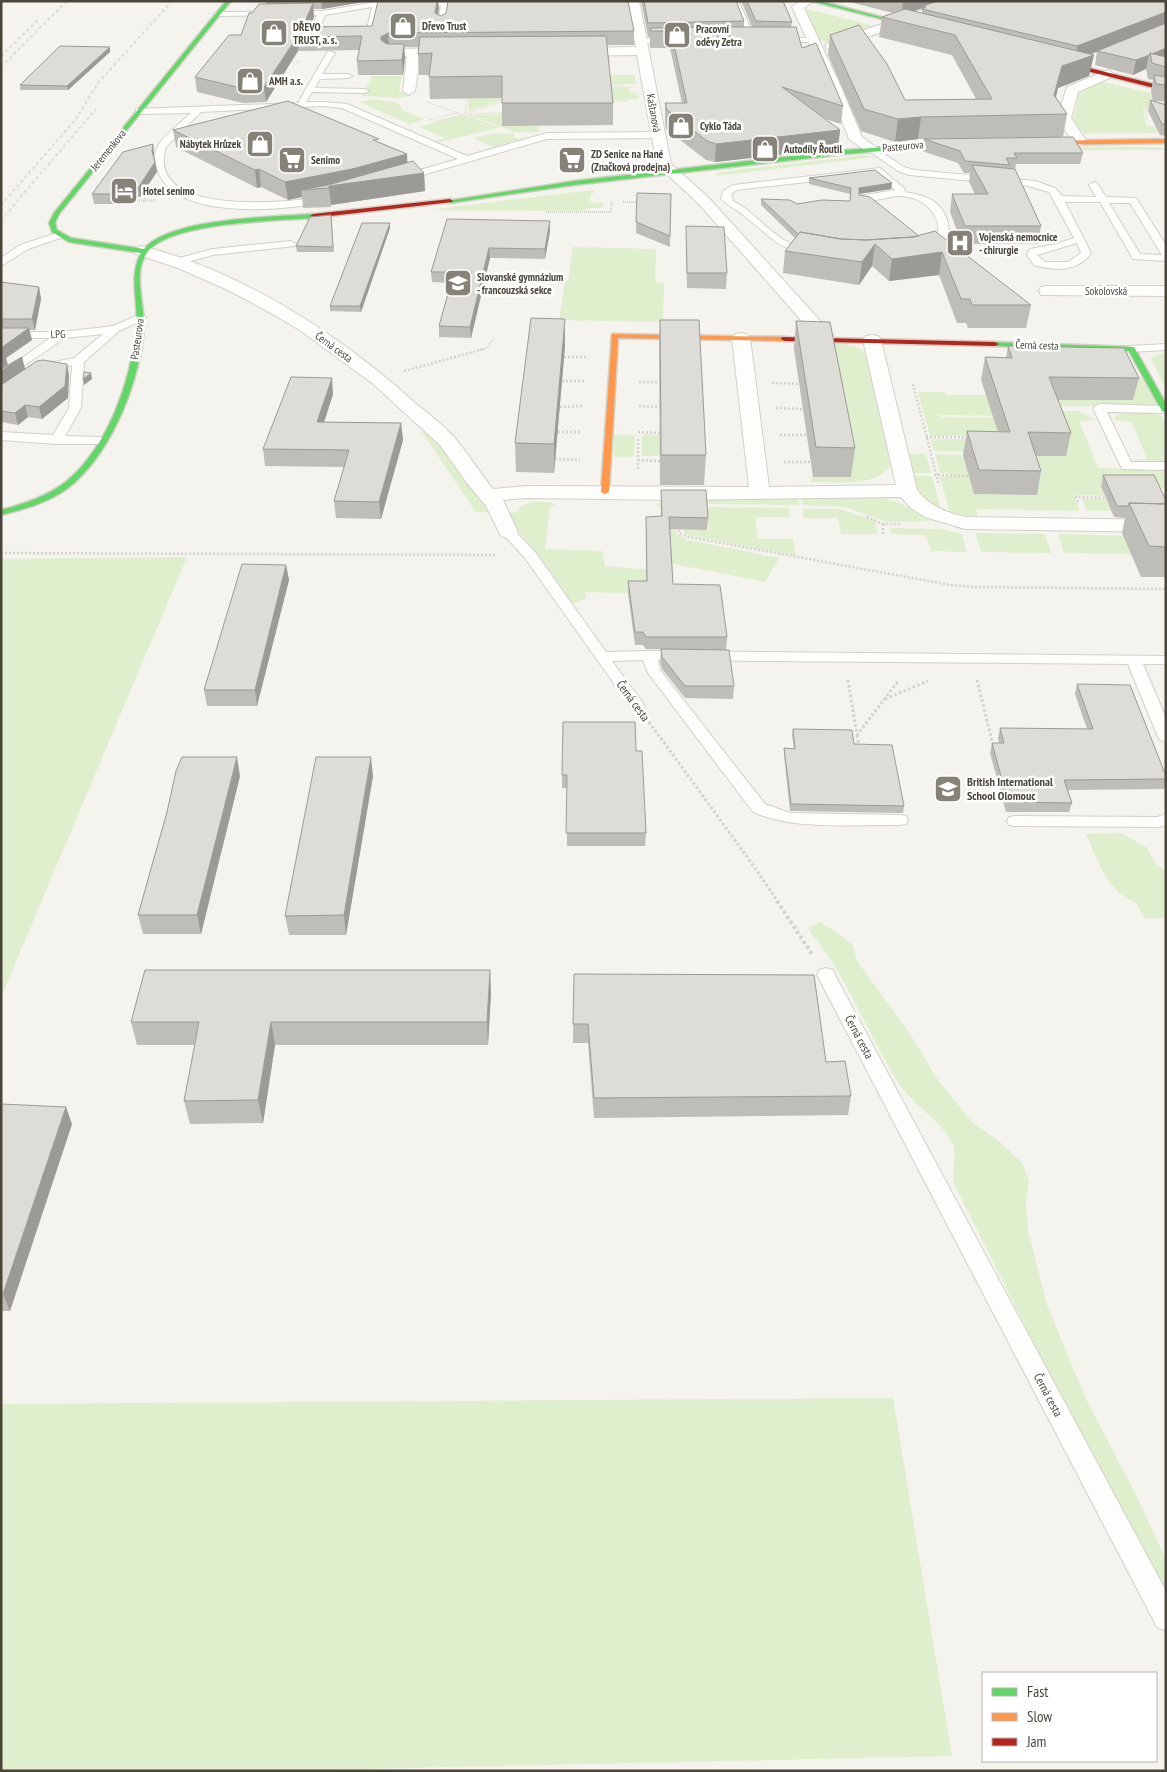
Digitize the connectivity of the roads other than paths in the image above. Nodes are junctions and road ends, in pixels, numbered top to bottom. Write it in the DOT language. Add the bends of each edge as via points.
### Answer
graph roads {
  1 [pos="229,1"];
  2 [pos="633,1"];
  3 [pos="726,1"];
  4 [pos="808,1"];
  5 [pos="813,1"];
  6 [pos="960,1"];
  7 [pos="376,4"];
  8 [pos="322,13"];
  9 [pos="218,14"];
  10 [pos="900,22"];
  11 [pos="441,26"];
  12 [pos="928,29"];
  13 [pos="350,36"];
  14 [pos="331,37"];
  15 [pos="719,39"];
  16 [pos="751,39"];
  17 [pos="815,45"];
  18 [pos="641,46"];
  19 [pos="722,50"];
  20 [pos="465,52"];
  21 [pos="558,52"];
  22 [pos="331,53"];
  23 [pos="389,53"];
  24 [pos="414,53"];
  25 [pos="1040,57"];
  26 [pos="1098,57"];
  27 [pos="1077,66"];
  28 [pos="1108,74"];
  29 [pos="318,76"];
  30 [pos="348,76"];
  31 [pos="1166,89"];
  32 [pos="310,90"];
  33 [pos="365,91"];
  34 [pos="409,91"];
  35 [pos="301,104"];
  36 [pos="199,110"];
  37 [pos="139,111"];
  38 [pos="658,135"];
  39 [pos="1166,141"];
  40 [pos="1080,142"];
  41 [pos="976,143"];
  42 [pos="1033,143"];
  43 [pos="872,149"];
  44 [pos="466,159"];
  45 [pos="672,172"];
  46 [pos="393,181"];
  47 [pos="1094,185"];
  48 [pos="899,193"];
  49 [pos="338,196"];
  50 [pos="863,198"];
  51 [pos="1059,199"];
  52 [pos="1102,199"];
  53 [pos="60,235"];
  54 [pos="1080,239"];
  55 [pos="291,244"];
  56 [pos="142,251"];
  57 [pos="1166,252"];
  58 [pos="909,253"];
  59 [pos="822,255"];
  60 [pos="1166,258"];
  61 [pos="176,262"];
  62 [pos="1,263"];
  63 [pos="1046,291"];
  64 [pos="1166,291"];
  65 [pos="141,317"];
  66 [pos="115,329"];
  67 [pos="1,335"];
  68 [pos="62,335"];
  69 [pos="741,338"];
  70 [pos="826,339"];
  71 [pos="872,340"];
  72 [pos="1166,347"];
  73 [pos="1131,348"];
  74 [pos="78,362"];
  75 [pos="29,373"];
  76 [pos="1,378"];
  77 [pos="1165,410"];
  78 [pos="1,436"];
  79 [pos="56,440"];
  80 [pos="101,441"];
  81 [pos="1166,466"];
  82 [pos="907,491"];
  83 [pos="605,492"];
  84 [pos="760,493"];
  85 [pos="488,495"];
  86 [pos="1,513"];
  87 [pos="1166,526"];
  88 [pos="508,532"];
  89 [pos="650,655"];
  90 [pos="601,657"];
  91 [pos="1134,660"];
  92 [pos="1166,660"];
  93 [pos="637,706"];
  94 [pos="1166,737"];
  95 [pos="1166,819"];
  96 [pos="900,820"];
  97 [pos="1015,821"];
  98 [pos="826,975"];
  99 [pos="1166,1618"];
  1 -- 9 [label="street, Jeremenkova"];
  2 -- 18 [label="street, Kaštanová"];
  3 -- 16 [label="lane" via="737,6"];
  4 -- 17 [label="street" via="798,7"];
  5 -- 10 [label="street"];
  6 -- 10 [label="street"];
  7 -- 8 [label="lane"];
  7 -- 11 [label="lane" via="445,4"];
  7 -- 13 [label="lane" via="369,36"];
  8 -- 9 [label="lane"];
  8 -- 14 [label="lane" via="312,37"];
  9 -- 37 [label="street, Jeremenkova"];
  10 -- 12 [label="street"];
  10 -- 17 [label="street"];
  15 -- 16 [label="lane"];
  15 -- 18 [label="lane"];
  15 -- 19 [label="lane"];
  16 -- 17 [label="lane"];
  17 -- 43 [label="street" via="856,139"];
  18 -- 21 [label="street"];
  18 -- 38 [label="street, Kaštanová"];
  20 -- 24 [label="street"];
  22 -- 29 [label="lane"];
  23 -- 24 [label="street"];
  24 -- 34 [label="street"];
  25 -- 27 [label="street"];
  26 -- 27 [label="street"];
  27 -- 28 [label="street"];
  28 -- 31 [label="street"];
  28 -- 40 [label="street" via="1069,94 1064,118"];
  29 -- 30 [label="lane"];
  29 -- 32 [label="lane"];
  32 -- 33 [label="lane"];
  32 -- 35 [label="lane"];
  35 -- 36 [label="lane"];
  35 -- 44 [label="lane" via="344,106"];
  36 -- 37 [label="lane"];
  36 -- 49 [label="lane" via="162,146 160,152 161,172 175,188 204,200 243,206 289,206"];
  37 -- 53 [label="street, Jeremenkova" via="56,214 52,227"];
  38 -- 44 [label="lane" via="553,136"];
  38 -- 45 [label="street, Kaštanová" via="663,164"];
  39 -- 40 [label="street"];
  40 -- 42 [label="street"];
  41 -- 43 [label="street, Pasteurova"];
  43 -- 45 [label="street, Pasteurova"];
  43 -- 51 [label="lane" via="906,171 1032,184 1051,189"];
  44 -- 46 [label="lane"];
  45 -- 56 [label="street, Pasteurova" via="398,208 187,230 157,241"];
  45 -- 70 [label="street" via="703,200"];
  47 -- 52 [label="lane"];
  48 -- 50 [label="lane"];
  48 -- 58 [label="lane" via="934,206 940,213 944,230 941,241 935,246"];
  48 -- 59 [label="lane" via="900,188 880,171 730,188 725,196 728,201 750,210 787,245"];
  51 -- 52 [label="lane"];
  51 -- 54 [label="lane"];
  52 -- 57 [label="lane" via="1131,196"];
  52 -- 60 [label="lane" via="1137,257"];
  53 -- 56 [label="street" via="77,241"];
  53 -- 62 [label="lane" via="24,248"];
  54 -- 54 [label="lane" via="1086,253 1071,264 1043,265 1032,255 1034,251"];
  55 -- 61 [label="lane" via="213,252"];
  56 -- 61 [label="street, Černá cesta"];
  56 -- 65 [label="street, Pasteurova" via="138,265"];
  61 -- 85 [label="street, Černá cesta" via="284,313 378,379 436,429"];
  63 -- 64 [label="street, Sokolovská"];
  65 -- 66 [label="lane"];
  65 -- 80 [label="street, Pasteurova" via="138,345 126,388"];
  66 -- 68 [label="lane, LPG"];
  66 -- 74 [label="lane"];
  67 -- 68 [label="lane, LPG"];
  68 -- 76 [label="lane"];
  69 -- 70 [label="street, Černá cesta"];
  69 -- 83 [label="street, Černá cesta" via="615,336"];
  69 -- 84 [label="street"];
  70 -- 71 [label="street, Černá cesta"];
  71 -- 73 [label="street, Černá cesta"];
  71 -- 82 [label="street"];
  72 -- 73 [label="lane"];
  73 -- 77 [label="street"];
  74 -- 75 [label="lane" via="36,368"];
  74 -- 79 [label="lane" via="75,408"];
  77 -- 81 [label="lane" via="1099,408 1126,466"];
  78 -- 79 [label="lane"];
  79 -- 80 [label="lane"];
  80 -- 86 [label="street, Pasteurova" via="89,462 61,489 37,502"];
  82 -- 84 [label="street"];
  82 -- 87 [label="street" via="913,500 934,514 965,523"];
  83 -- 84 [label="street"];
  83 -- 85 [label="street"];
  85 -- 88 [label="street, Černá cesta" via="496,504"];
  88 -- 90 [label="lane, Černá cesta" via="530,555"];
  89 -- 90 [label="lane"];
  89 -- 91 [label="lane"];
  89 -- 96 [label="lane" via="653,670 759,808 775,816 790,818"];
  90 -- 93 [label="lane, Černá cesta"];
  91 -- 92 [label="lane"];
  91 -- 94 [label="lane"];
  95 -- 97 [label="lane" via="1159,822"];
  98 -- 99 [label="lane, Černá cesta"];
}
